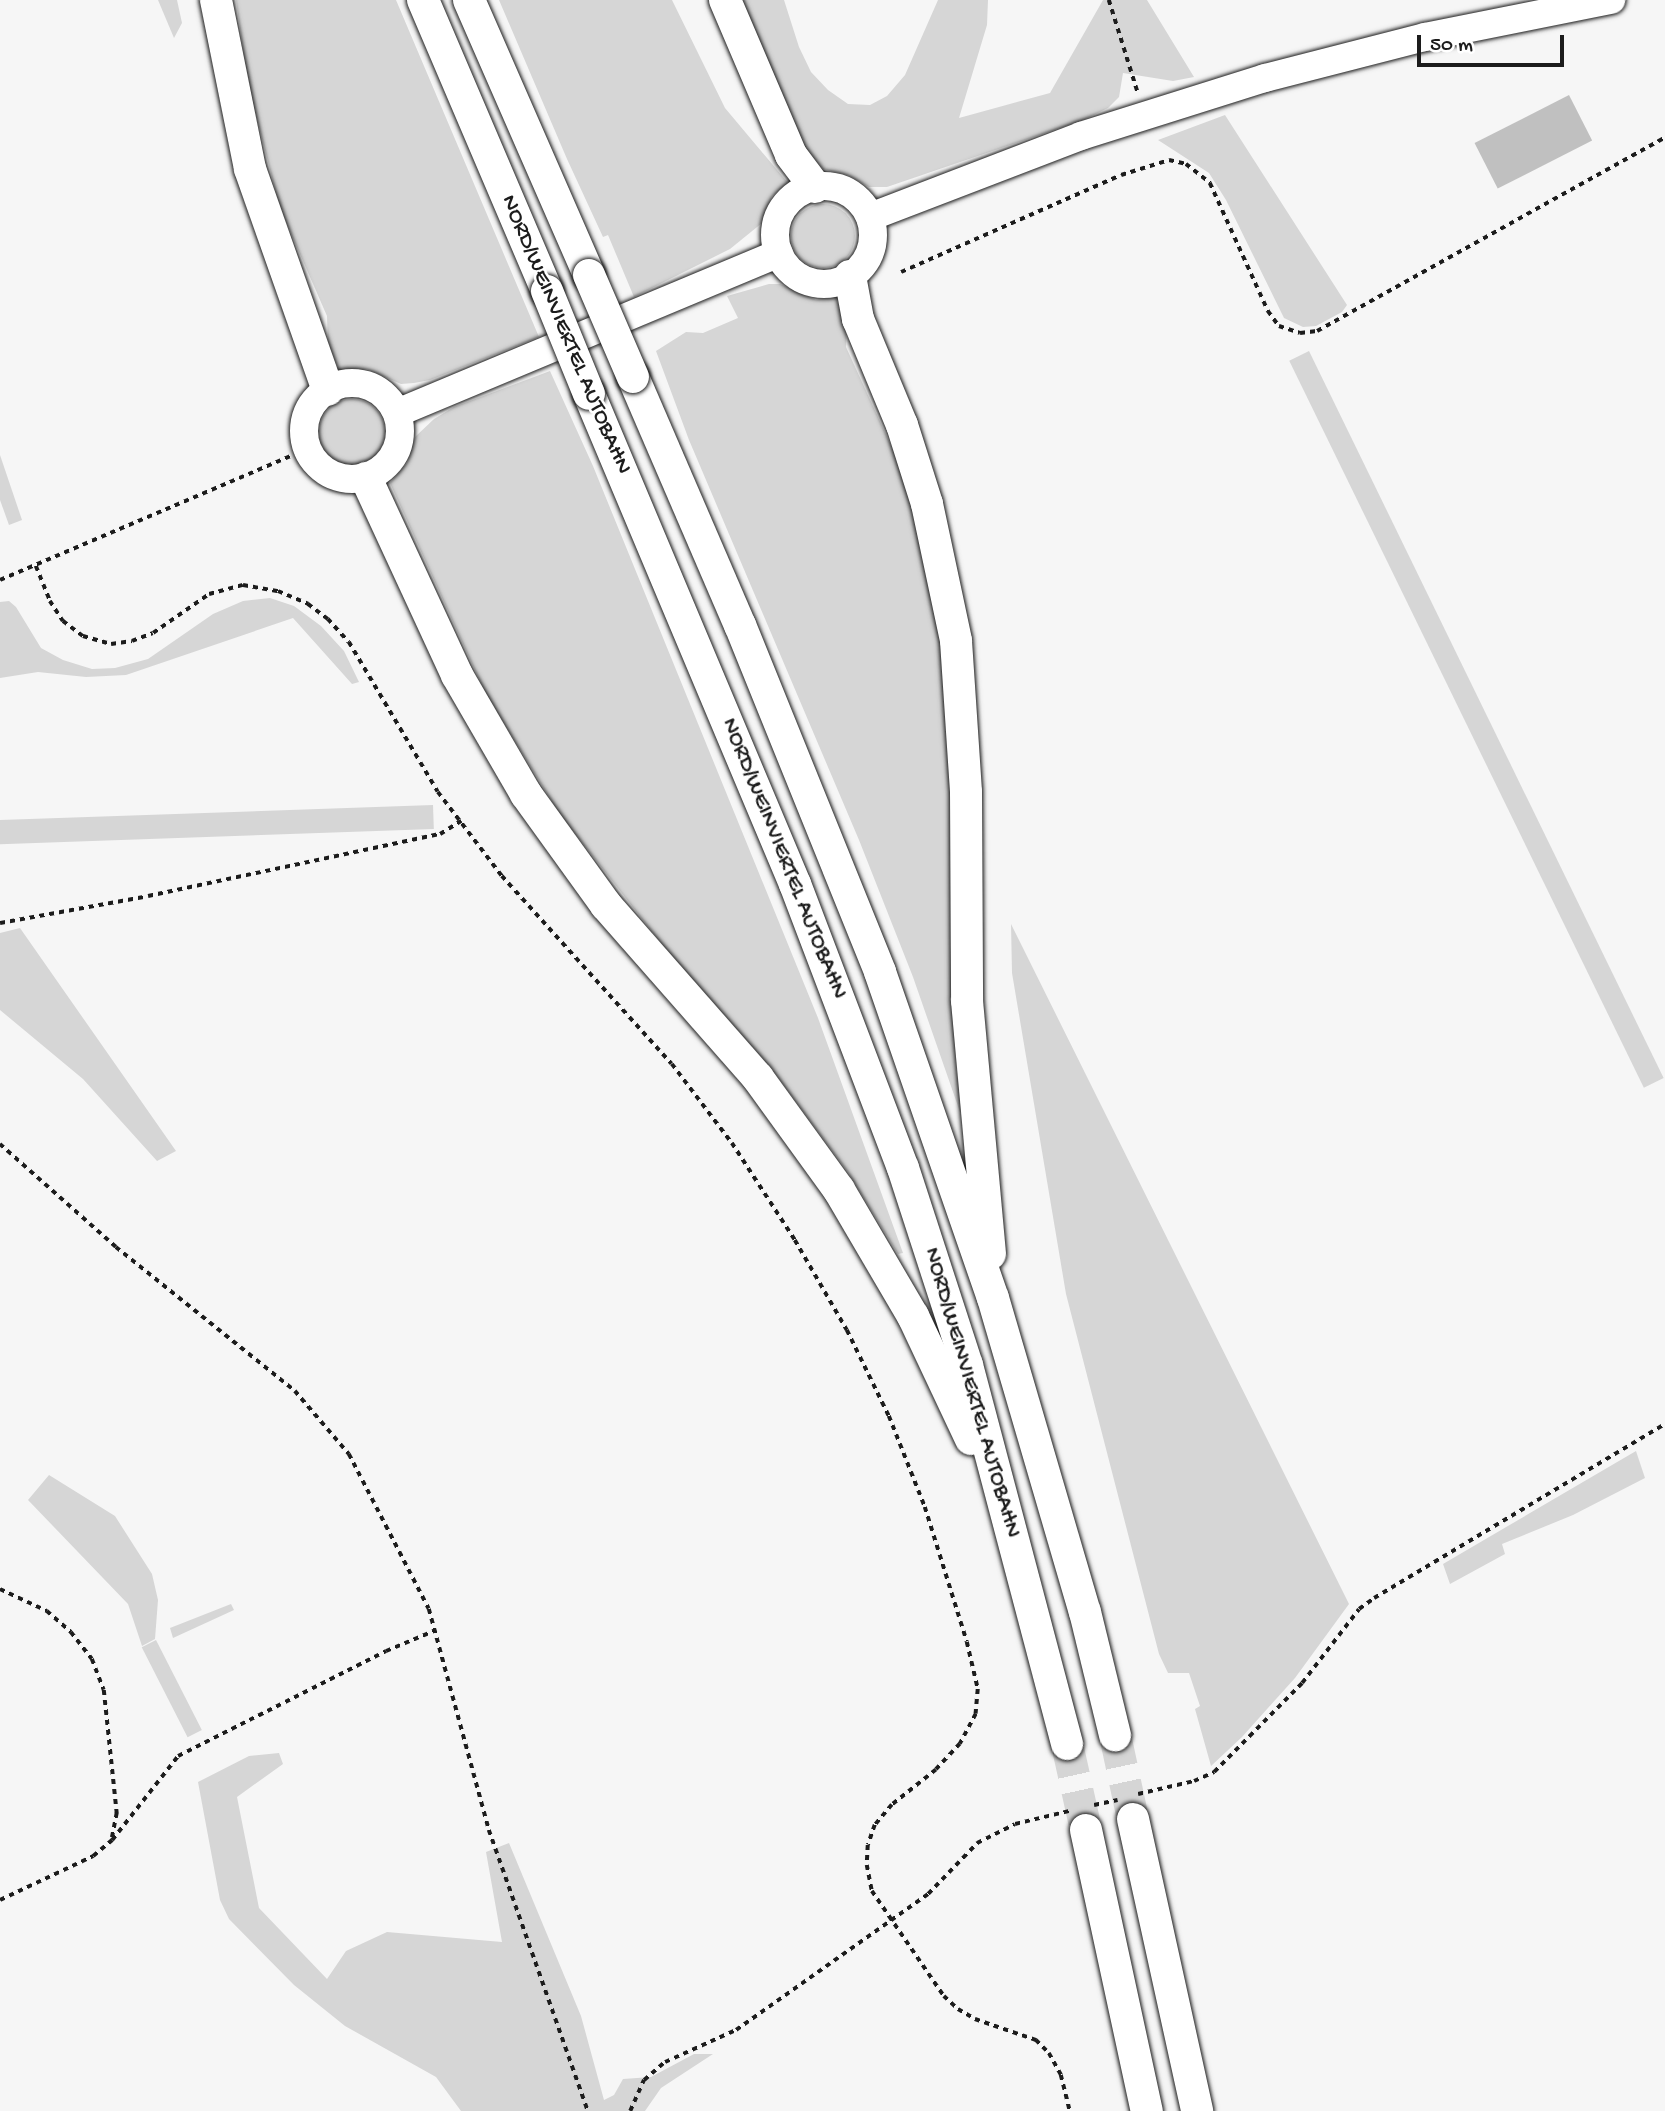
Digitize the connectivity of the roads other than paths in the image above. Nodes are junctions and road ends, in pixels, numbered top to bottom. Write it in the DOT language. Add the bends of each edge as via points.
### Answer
graph roads {
  1 [pos="216,0"];
  2 [pos="423,0"];
  3 [pos="469,0"];
  4 [pos="725,0"];
  5 [pos="1611,0"];
  6 [pos="815,187"];
  7 [pos="870,217"];
  8 [pos="779,253"];
  9 [pos="850,276"];
  10 [pos="328,390"];
  11 [pos="397,413"];
  12 [pos="366,478"];
  13 [pos="993,1298"];
  14 [pos="1010,1527"];
  15 [pos="1115,1735"];
  16 [pos="1067,1744"];
  17 [pos="1085,1815"];
  18 [pos="1133,1819"];
  19 [pos="1147,2111"];
  20 [pos="1197,2111"];
  1 -- 10 [label="highway" via="250,169"];
  2 -- 14 [label="highway, NORD/WEINVIERTEL AUTOBAHN, bridge" via="795,884 863,1057 967,1365"];
  3 -- 13 [label="highway, NORD/WEINVIERTEL AUTOBAHN, bridge" via="840,866"];
  4 -- 6 [label="highway" via="791,155"];
  5 -- 7 [label="main road" via="1348,56 1143,115"];
  6 -- 7 [label="main road" via="843,190 855,197"];
  6 -- 8 [label="main road" via="796,196 781,212 776,232"];
  7 -- 9 [label="main road" via="868,257"];
  8 -- 9 [label="main road" via="786,265 809,281 837,282"];
  8 -- 11 [label="main road"];
  9 -- 13 [label="highway" via="858,318 902,425 927,504 956,641 966,780 967,1001"];
  10 -- 11 [label="main road" via="363,384 384,395"];
  10 -- 12 [label="main road" via="317,398 304,422 307,449 319,467 337,478"];
  11 -- 12 [label="main road" via="397,449 379,471"];
  12 -- 14 [label="highway" via="457,675 532,803 613,913 758,1078 867,1234 944,1379"];
  13 -- 15 [label="highway, NORD/WEINVIERTEL AUTOBAHN"];
  14 -- 16 [label="highway, NORD/WEINVIERTEL AUTOBAHN"];
  17 -- 19 [label="highway"];
  18 -- 20 [label="highway"];
}
